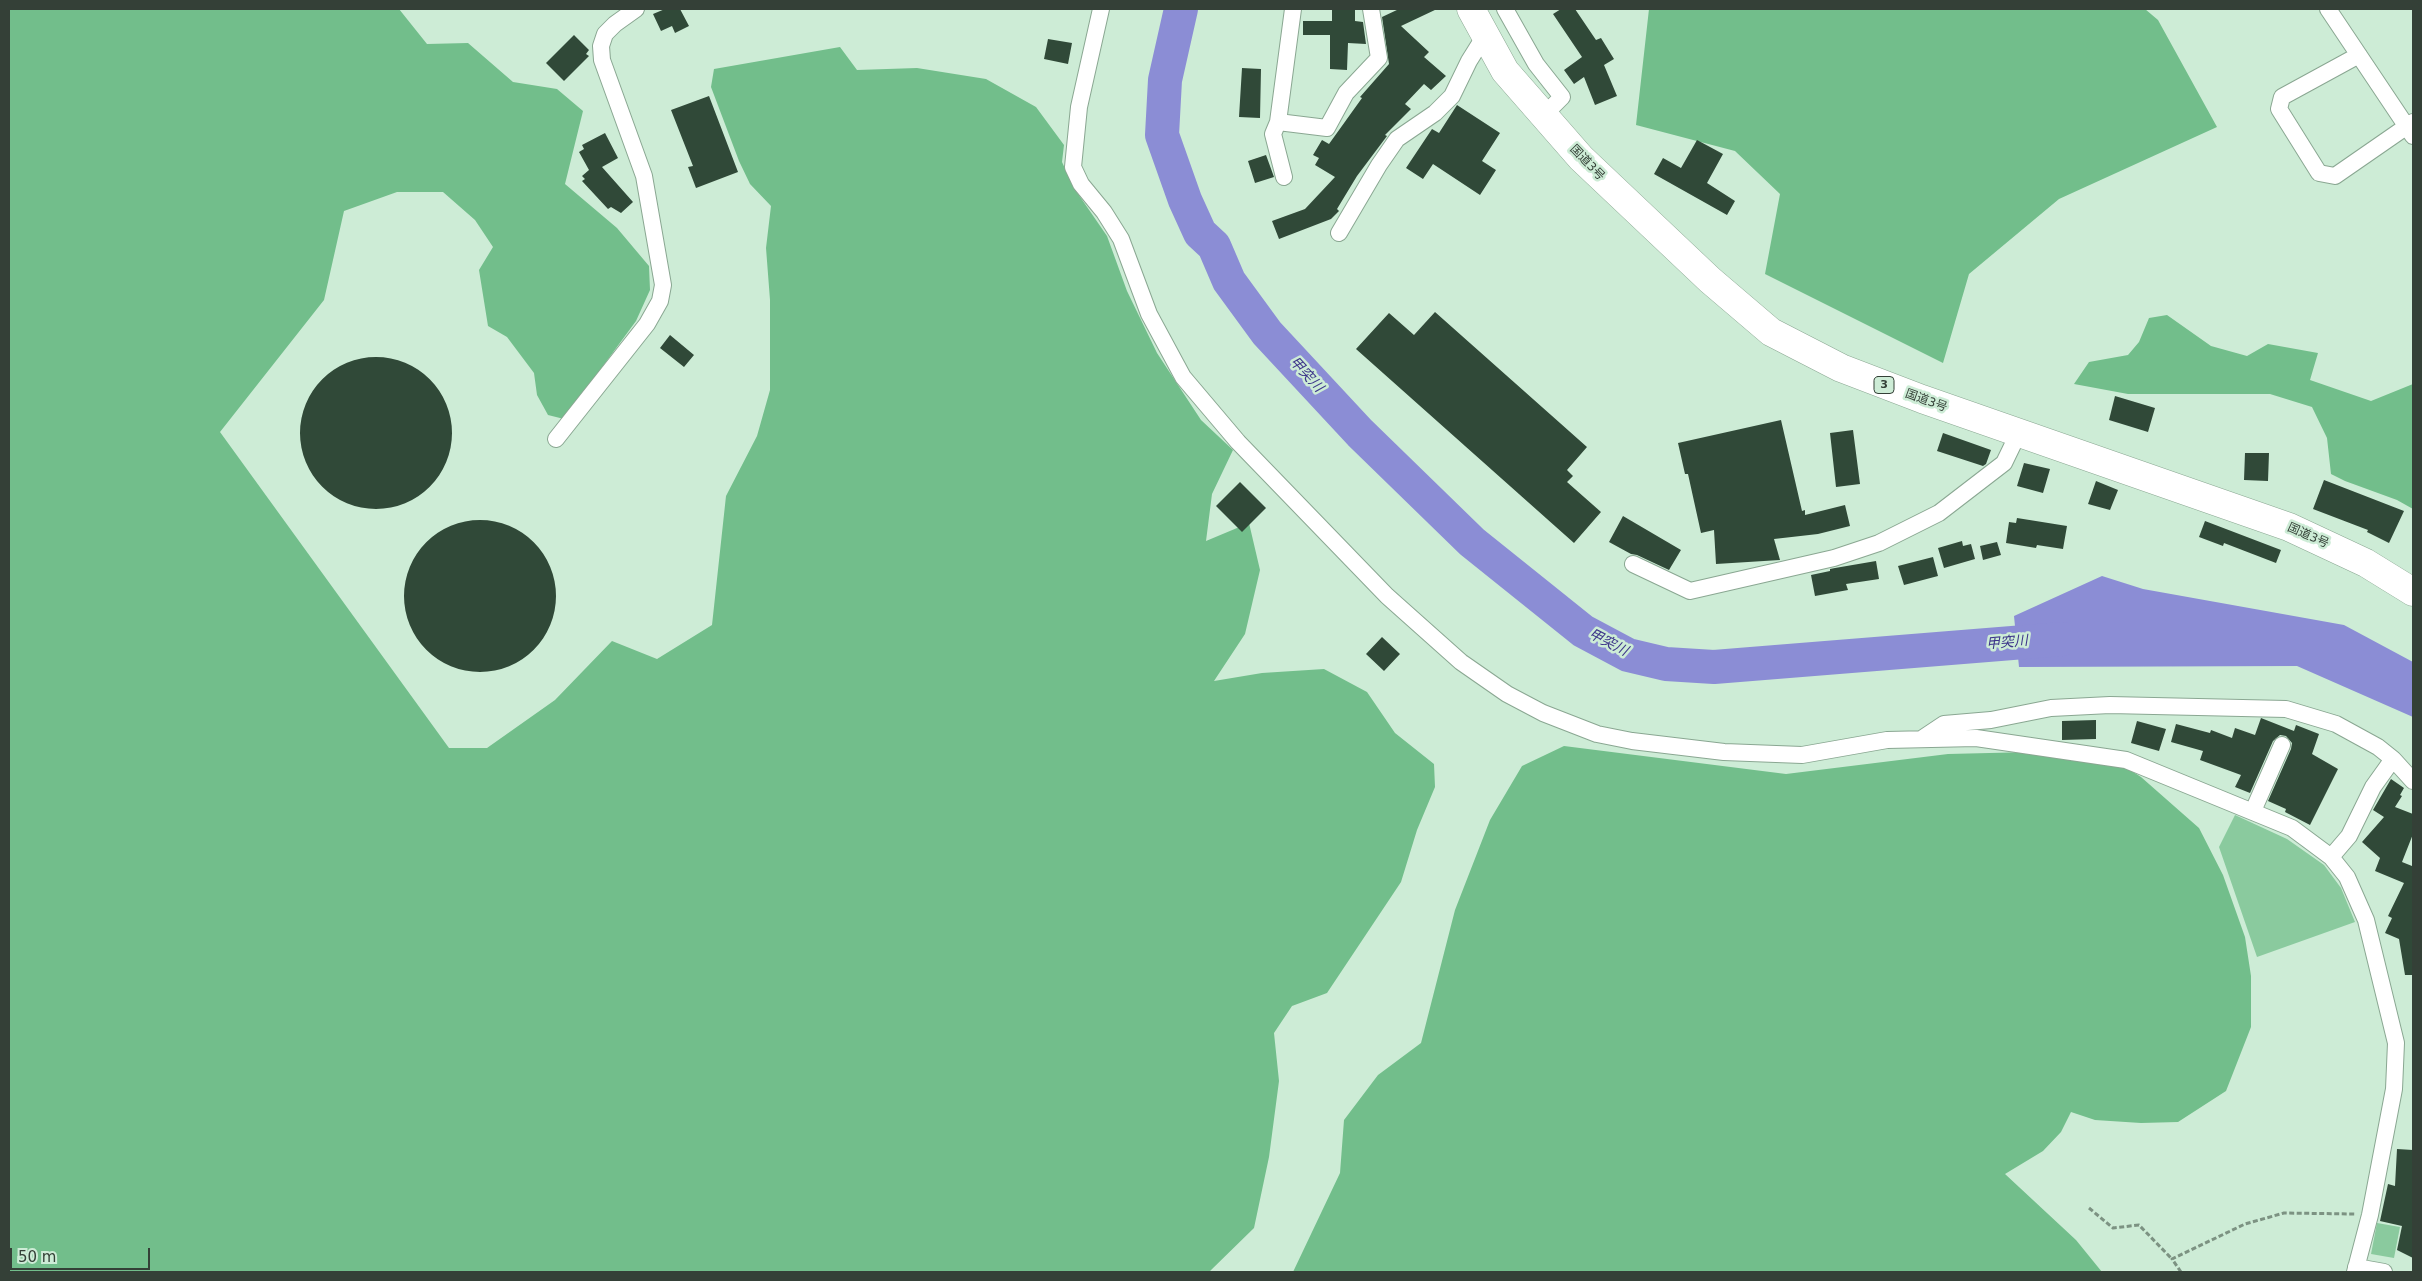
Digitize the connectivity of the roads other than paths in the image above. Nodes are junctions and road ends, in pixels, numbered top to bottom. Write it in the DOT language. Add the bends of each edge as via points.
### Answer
graph roads {
  1 [pos="636,9"];
  2 [pos="1102,9"];
  3 [pos="1293,9"];
  4 [pos="1371,9"];
  5 [pos="1471,9"];
  6 [pos="1505,9"];
  7 [pos="2328,9"];
  8 [pos="1484,37"];
  9 [pos="2359,55"];
  10 [pos="1543,116"];
  11 [pos="1278,122"];
  12 [pos="2411,128"];
  13 [pos="1284,177"];
  14 [pos="1339,233"];
  15 [pos="2018,434"];
  16 [pos="556,439"];
  17 [pos="1633,564"];
  18 [pos="2413,592"];
  19 [pos="1923,738"];
  20 [pos="2282,745"];
  21 [pos="2393,759"];
  22 [pos="2413,781"];
  23 [pos="2253,811"];
  24 [pos="2331,857"];
  25 [pos="2356,1270"];
  26 [pos="2384,1272"];
  1 -- 16 [label="street" via="605,34 601,46 602,60 644,176 663,285 660,301 647,324"];
  2 -- 19 [label="street" via="1076,132 1073,168 1080,184 1104,212 1120,239 1149,314 1183,377 1238,442 1426,633 1507,694 1543,713 1597,734 1670,746 1765,755 1802,755 1886,740"];
  3 -- 11 [label="street"];
  4 -- 11 [label="street" via="1379,58 1346,93 1327,128"];
  5 -- 8 [label="highway, 国道3号 / 3"];
  6 -- 10 [label="street" via="1536,64 1562,97"];
  7 -- 9 [label="street"];
  8 -- 10 [label="highway, 国道3号 / 3" via="1505,71"];
  8 -- 14 [label="street" via="1452,96 1435,113 1397,139"];
  9 -- 12 [label="street"];
  9 -- 12 [label="street" via="2282,97 2279,110 2319,173 2335,176"];
  10 -- 15 [label="highway, 国道3号 / 3" via="1627,203 1771,332 1841,368"];
  11 -- 13 [label="street" via="1273,134"];
  15 -- 17 [label="street" via="2004,463 1939,513 1879,542 1843,555 1690,591"];
  15 -- 18 [label="highway, 国道3号 / 3" via="2289,527 2366,563"];
  19 -- 21 [label="street" via="1944,724 1991,720 2051,708 2110,705 2286,709 2336,724"];
  19 -- 23 [label="street" via="1976,738 2126,760"];
  20 -- 23 [label="street"];
  21 -- 22 [label="street"];
  21 -- 24 [label="street" via="2373,786 2349,836"];
  23 -- 24 [label="street" via="2292,828"];
  24 -- 25 [label="street" via="2347,877 2366,920 2396,1043 2394,1089"];
  25 -- 26 [label="street"];
}
